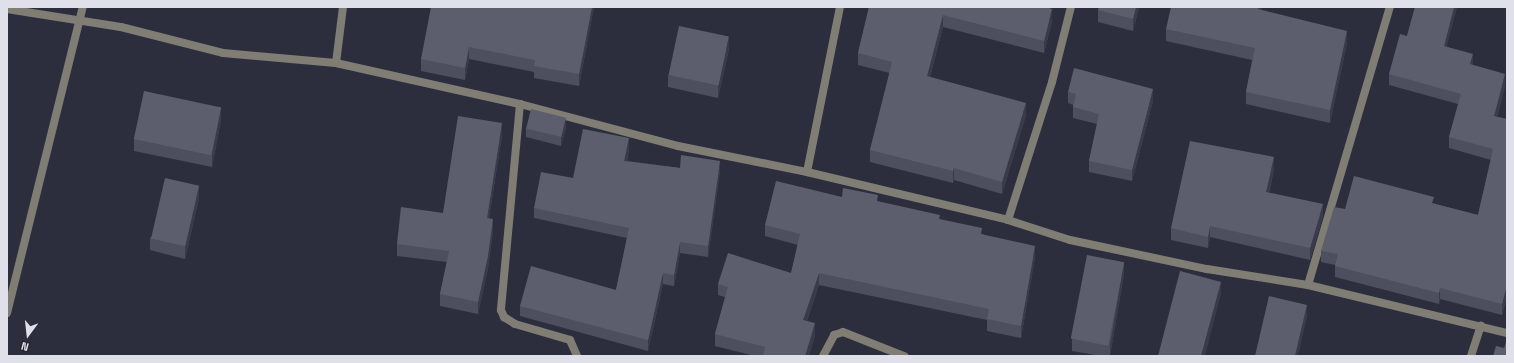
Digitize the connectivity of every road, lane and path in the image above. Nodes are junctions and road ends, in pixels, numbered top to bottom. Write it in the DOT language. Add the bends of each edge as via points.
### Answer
graph roads {
  1 [pos="83,7"];
  2 [pos="343,7"];
  3 [pos="840,7"];
  4 [pos="1071,7"];
  5 [pos="1390,7"];
  6 [pos="7,9"];
  7 [pos="81,22"];
  8 [pos="336,63"];
  9 [pos="520,104"];
  10 [pos="807,172"];
  11 [pos="1008,220"];
  12 [pos="1308,285"];
  13 [pos="7,313"];
  14 [pos="1481,326"];
  15 [pos="1507,333"];
  16 [pos="577,356"];
  17 [pos="824,356"];
  18 [pos="904,356"];
  19 [pos="1471,356"];
  1 -- 7 [label="street"];
  2 -- 8 [label="street"];
  3 -- 10 [label="street"];
  4 -- 11 [label="street" via="1052,82"];
  5 -- 12 [label="street"];
  6 -- 7 [label="street"];
  7 -- 8 [label="street" via="144,32 223,53"];
  7 -- 13 [label="street"];
  8 -- 9 [label="street"];
  9 -- 10 [label="street" via="678,146"];
  9 -- 16 [label="street" via="501,310 504,317 515,324 570,340"];
  10 -- 11 [label="street"];
  11 -- 12 [label="street" via="1070,240 1207,269"];
  12 -- 14 [label="street"];
  14 -- 15 [label="street"];
  14 -- 19 [label="street"];
  17 -- 18 [label="street" via="834,335 843,332"];
}
